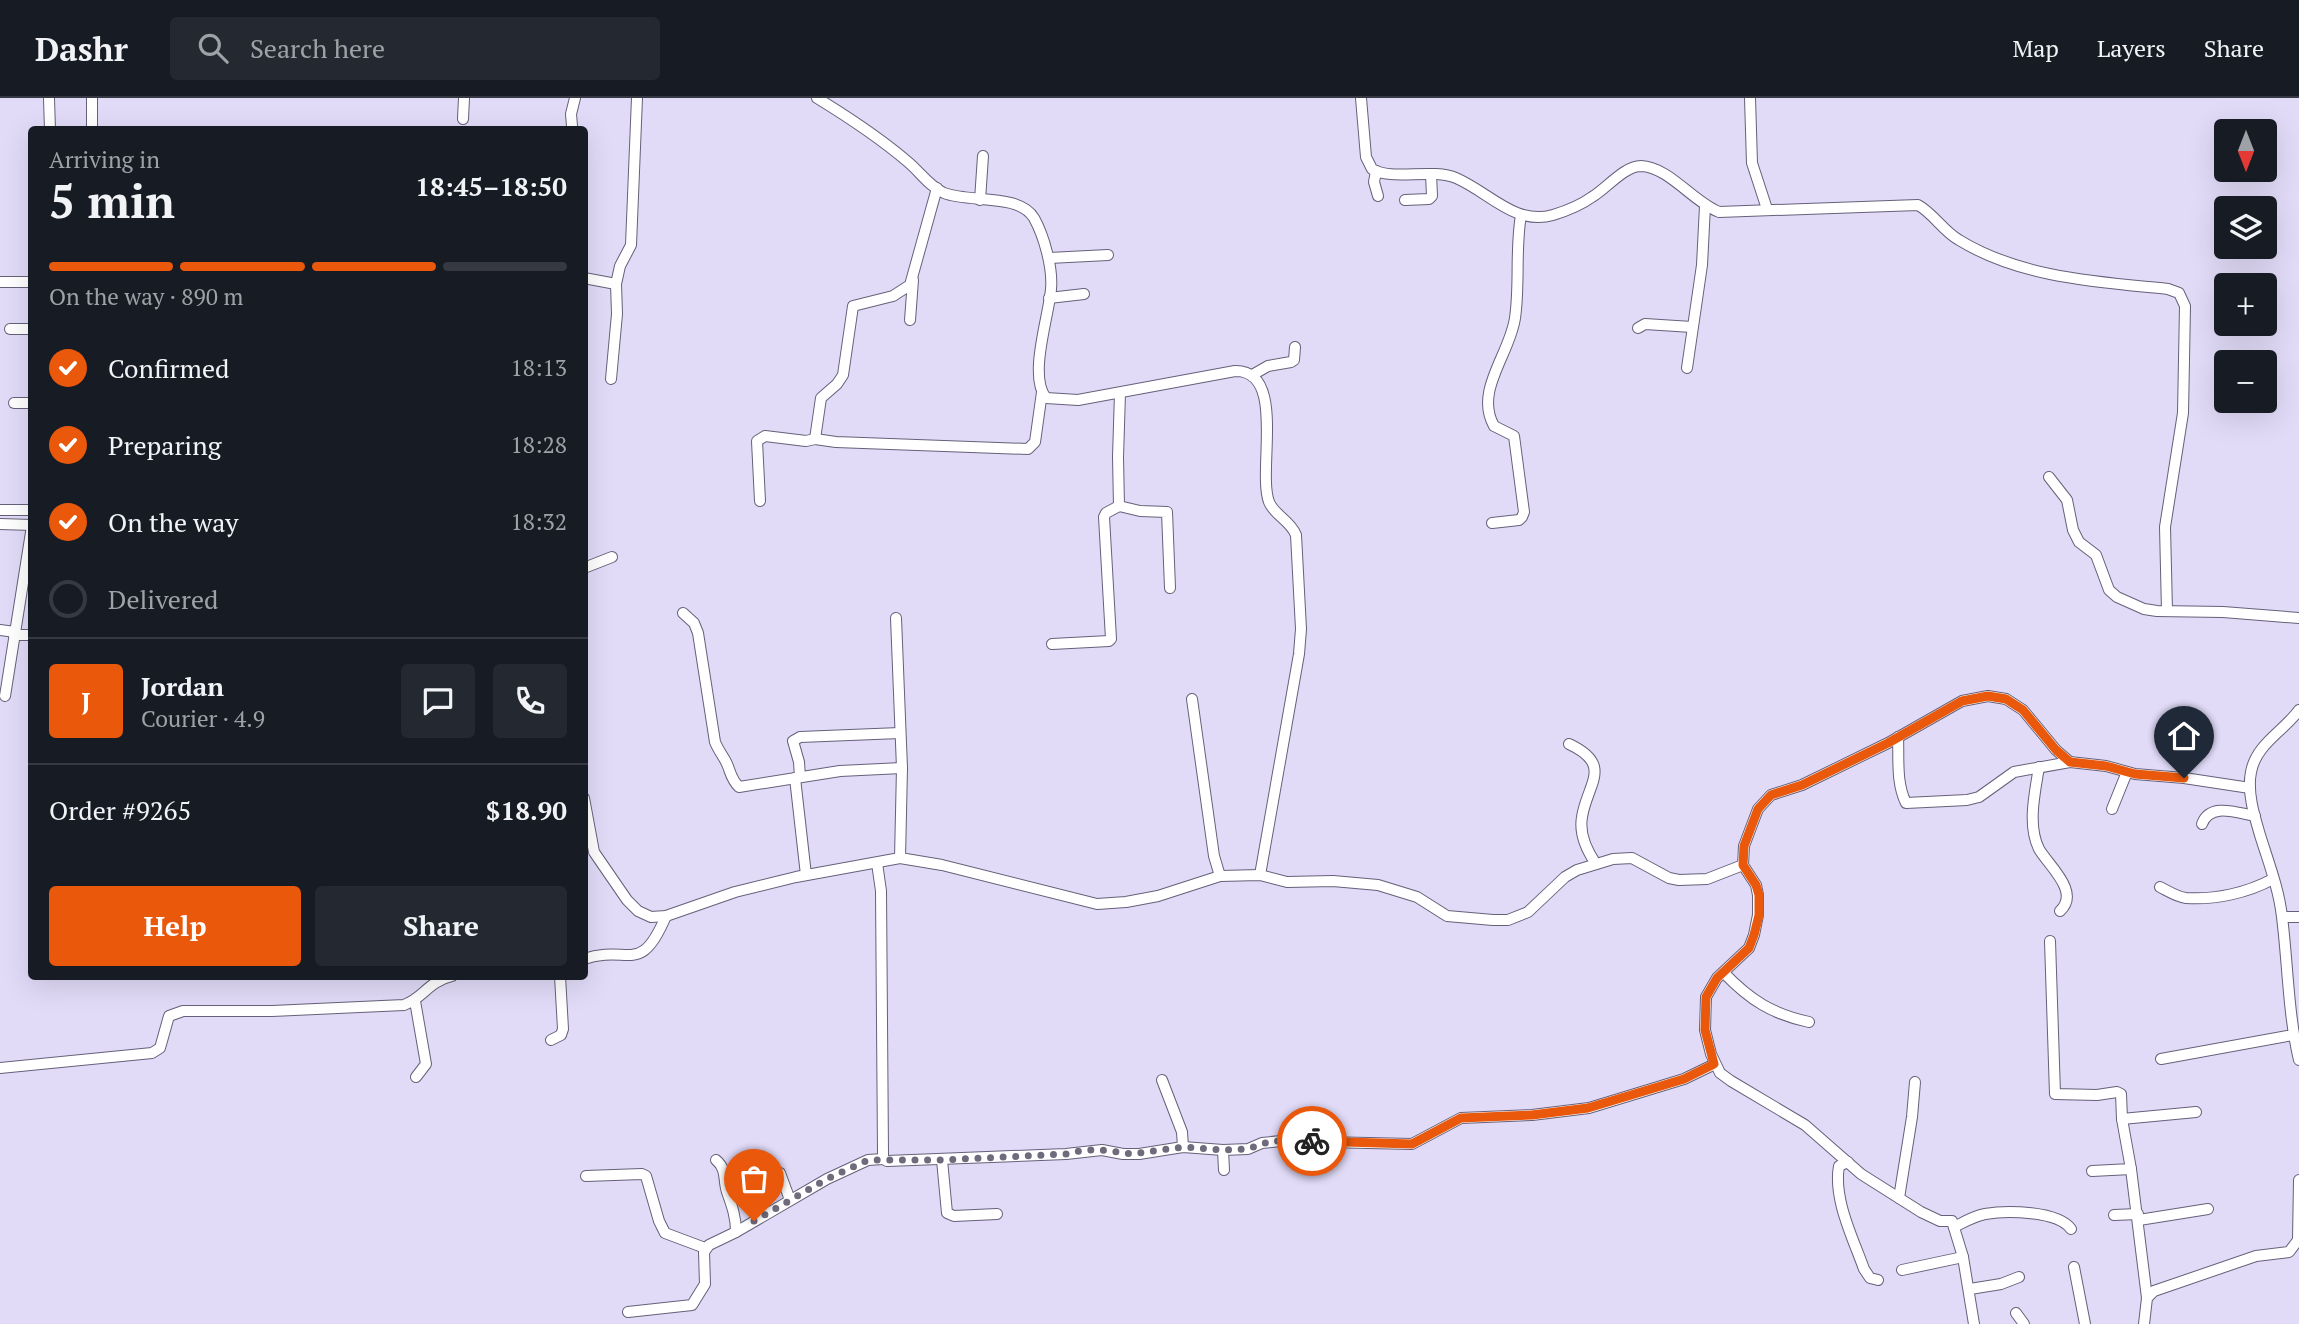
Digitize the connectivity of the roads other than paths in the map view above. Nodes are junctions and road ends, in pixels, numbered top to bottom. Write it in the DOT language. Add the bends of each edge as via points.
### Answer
graph roads {
  1 [pos="49,98"];
  2 [pos="92,98"];
  3 [pos="464,98"];
  4 [pos="575,98"];
  5 [pos="637,98"];
  6 [pos="817,98"];
  7 [pos="1362,98"];
  8 [pos="1750,98"];
  9 [pos="463,119"];
  10 [pos="50,126"];
  11 [pos="92,126"];
  12 [pos="572,126"];
  13 [pos="983,156"];
  14 [pos="1376,172"];
  15 [pos="1431,174"];
  16 [pos="937,188"];
  17 [pos="1378,196"];
  18 [pos="980,200"];
  19 [pos="1405,200"];
  20 [pos="1705,206"];
  21 [pos="1767,209"];
  22 [pos="1521,215"];
  23 [pos="1108,254"];
  24 [pos="1049,258"];
  25 [pos="913,278"];
  26 [pos="588,279"];
  27 [pos="0,282"];
  28 [pos="28,282"];
  29 [pos="616,284"];
  30 [pos="1083,294"];
  31 [pos="1049,298"];
  32 [pos="911,320"];
  33 [pos="1692,327"];
  34 [pos="1638,328"];
  35 [pos="10,329"];
  36 [pos="28,329"];
  37 [pos="1295,347"];
  38 [pos="1688,368"];
  39 [pos="1254,374"];
  40 [pos="611,379"];
  41 [pos="1042,392"];
  42 [pos="1120,393"];
  43 [pos="14,403"];
  44 [pos="28,403"];
  45 [pos="815,439"];
  46 [pos="2049,477"];
  47 [pos="760,501"];
  48 [pos="1119,506"];
  49 [pos="0,510"];
  50 [pos="28,510"];
  51 [pos="1492,523"];
  52 [pos="0,524"];
  53 [pos="28,526"];
  54 [pos="28,551"];
  55 [pos="612,557"];
  56 [pos="588,566"];
  57 [pos="1170,588"];
  58 [pos="2167,611"];
  59 [pos="683,613"];
  60 [pos="896,618"];
  61 [pos="2299,618"];
  62 [pos="0,630"];
  63 [pos="15,633"];
  64 [pos="28,635"];
  65 [pos="1052,644"];
  66 [pos="5,696"];
  67 [pos="1192,699"];
  68 [pos="2299,710"];
  69 [pos="900,733"];
  70 [pos="1898,737"];
  71 [pos="1569,744"];
  72 [pos="2070,762"];
  73 [pos="2039,767"];
  74 [pos="902,768"];
  75 [pos="2127,772"];
  76 [pos="798,777"];
  77 [pos="2250,788"];
  78 [pos="2112,808"];
  79 [pos="2255,816"];
  80 [pos="588,820"];
  81 [pos="2202,824"];
  82 [pos="900,858"];
  83 [pos="877,863"];
  84 [pos="1596,864"];
  85 [pos="1743,865"];
  86 [pos="806,875"];
  87 [pos="1260,875"];
  88 [pos="1220,876"];
  89 [pos="2273,879"];
  90 [pos="2160,887"];
  91 [pos="2060,911"];
  92 [pos="666,916"];
  93 [pos="2283,917"];
  94 [pos="2299,917"];
  95 [pos="2050,941"];
  96 [pos="588,958"];
  97 [pos="1724,972"];
  98 [pos="436,980"];
  99 [pos="560,980"];
  100 [pos="415,1001"];
  101 [pos="1809,1022"];
  102 [pos="2293,1035"];
  103 [pos="551,1040"];
  104 [pos="2161,1059"];
  105 [pos="2299,1060"];
  106 [pos="1714,1064"];
  107 [pos="0,1068"];
  108 [pos="416,1077"];
  109 [pos="1162,1080"];
  110 [pos="1915,1082"];
  111 [pos="2196,1112"];
  112 [pos="2122,1119"];
  113 [pos="1183,1147"];
  114 [pos="1223,1150"];
  115 [pos="883,1159"];
  116 [pos="716,1160"];
  117 [pos="942,1160"];
  118 [pos="1847,1162"];
  119 [pos="2131,1169"];
  120 [pos="1224,1170"];
  121 [pos="2092,1171"];
  122 [pos="780,1172"];
  123 [pos="586,1175"];
  124 [pos="2299,1180"];
  125 [pos="1899,1198"];
  126 [pos="790,1200"];
  127 [pos="2207,1209"];
  128 [pos="997,1214"];
  129 [pos="2115,1215"];
  130 [pos="2138,1217"];
  131 [pos="1954,1227"];
  132 [pos="2071,1229"];
  133 [pos="736,1232"];
  134 [pos="705,1248"];
  135 [pos="1963,1257"];
  136 [pos="2074,1267"];
  137 [pos="1902,1270"];
  138 [pos="2018,1277"];
  139 [pos="1878,1280"];
  140 [pos="1970,1289"];
  141 [pos="2147,1298"];
  142 [pos="628,1312"];
  143 [pos="2017,1313"];
  144 [pos="1974,1324"];
  145 [pos="2024,1324"];
  146 [pos="2084,1324"];
  147 [pos="2144,1324"];
  1 -- 10 [label="street"];
  2 -- 11 [label="street"];
  3 -- 9 [label="street"];
  4 -- 12 [label="street"];
  5 -- 29 [label="street" via="631,245"];
  6 -- 16 [label="street"];
  7 -- 14 [label="street" via="1366,158"];
  8 -- 21 [label="street" via="1752,163"];
  13 -- 18 [label="street"];
  14 -- 15 [label="street"];
  14 -- 17 [label="street"];
  15 -- 19 [label="street" via="1432,196"];
  15 -- 22 [label="street" via="1455,178"];
  16 -- 18 [label="street"];
  16 -- 25 [label="street"];
  18 -- 24 [label="street" via="1018,205 1028,211"];
  20 -- 21 [label="street" via="1726,212"];
  20 -- 22 [label="street" via="1671,178 1640,166 1565,210 1545,217"];
  20 -- 33 [label="street"];
  21 -- 58 [label="street" via="1918,205 1960,241 2011,263 2054,275 2179,293 2185,306 2185,396 2165,527"];
  22 -- 51 [label="street" via="1515,319 1487,405 1494,426 1514,436 1524,512 1519,520"];
  23 -- 24 [label="street"];
  24 -- 31 [label="street"];
  25 -- 32 [label="street"];
  25 -- 45 [label="street" via="903,291 853,306 843,375 821,398"];
  26 -- 29 [label="street"];
  27 -- 28 [label="street"];
  29 -- 40 [label="street"];
  30 -- 31 [label="street"];
  31 -- 41 [label="street"];
  33 -- 34 [label="street" via="1645,324"];
  33 -- 38 [label="street"];
  35 -- 36 [label="street"];
  37 -- 39 [label="street" via="1291,362"];
  39 -- 42 [label="street" via="1235,371"];
  39 -- 87 [label="street" via="1264,397 1270,505 1296,535 1300,629 1294,695"];
  41 -- 42 [label="street" via="1053,400"];
  41 -- 45 [label="street" via="1035,442 1028,449"];
  42 -- 48 [label="street"];
  43 -- 44 [label="street"];
  45 -- 47 [label="street" via="765,436 757,441"];
  46 -- 58 [label="street" via="2069,505 2079,542 2096,555 2109,590 2144,609"];
  48 -- 57 [label="street" via="1167,512"];
  48 -- 65 [label="street" via="1104,517 1111,639"];
  49 -- 50 [label="street"];
  52 -- 53 [label="street"];
  54 -- 63 [label="street"];
  55 -- 56 [label="street"];
  58 -- 61 [label="street"];
  59 -- 76 [label="street" via="696,628 715,742 734,782 743,788"];
  60 -- 69 [label="street"];
  62 -- 63 [label="street"];
  63 -- 64 [label="street"];
  63 -- 66 [label="street"];
  67 -- 88 [label="street"];
  68 -- 77 [label="street" via="2256,755"];
  69 -- 74 [label="street"];
  69 -- 76 [label="street" via="800,737 793,741"];
  70 -- 72 [label="street" via="1962,701 1998,696 2023,710"];
  70 -- 73 [label="street" via="1899,775 1906,803 1979,797 2014,772"];
  70 -- 85 [label="street" via="1802,785 1771,795 1758,809 1744,846"];
  71 -- 84 [label="street" via="1594,764 1596,776 1582,818 1582,834"];
  72 -- 73 [label="street"];
  72 -- 75 [label="street"];
  73 -- 91 [label="street" via="2034,834 2038,848 2063,881 2065,903"];
  74 -- 76 [label="street"];
  74 -- 82 [label="street"];
  75 -- 77 [label="street"];
  75 -- 78 [label="street"];
  76 -- 86 [label="street"];
  77 -- 79 [label="street"];
  79 -- 81 [label="street" via="2224,810 2211,812"];
  79 -- 89 [label="street"];
  80 -- 92 [label="street" via="594,852 638,911 651,917"];
  82 -- 83 [label="street"];
  82 -- 88 [label="street" via="1097,904 1150,897"];
  83 -- 86 [label="street"];
  83 -- 115 [label="street"];
  84 -- 85 [label="street" via="1632,858 1669,878 1693,881"];
  84 -- 87 [label="street" via="1565,877 1536,905 1508,920 1447,916 1418,897 1378,885 1287,882"];
  85 -- 97 [label="street" via="1756,885 1759,915 1749,948"];
  86 -- 92 [label="street" via="735,892"];
  87 -- 88 [label="street"];
  89 -- 90 [label="street" via="2255,889 2206,897 2184,898"];
  89 -- 93 [label="street"];
  92 -- 96 [label="street" via="646,950 636,955"];
  93 -- 94 [label="street"];
  93 -- 102 [label="street"];
  95 -- 112 [label="street" via="2055,1094 2118,1092"];
  97 -- 101 [label="street" via="1744,993 1784,1016"];
  97 -- 106 [label="street" via="1710,987 1704,1014"];
  98 -- 100 [label="street"];
  99 -- 103 [label="street" via="562,1029 561,1035"];
  100 -- 107 [label="street" via="404,1005 183,1011 169,1016 160,1048 152,1053"];
  100 -- 108 [label="street" via="426,1064"];
  102 -- 104 [label="street"];
  102 -- 105 [label="street"];
  106 -- 114 [label="street" via="1684,1079 1588,1108 1461,1118 1412,1144 1281,1141"];
  106 -- 118 [label="street" via="1731,1081 1805,1125"];
  109 -- 113 [label="street" via="1182,1132"];
  110 -- 125 [label="street"];
  111 -- 112 [label="street"];
  112 -- 119 [label="street"];
  113 -- 114 [label="street"];
  113 -- 117 [label="street" via="1132,1154 1084,1150"];
  114 -- 120 [label="street"];
  115 -- 117 [label="street"];
  115 -- 126 [label="street" via="868,1160"];
  116 -- 133 [label="street" via="725,1173"];
  117 -- 128 [label="street" via="947,1213"];
  118 -- 125 [label="street"];
  118 -- 139 [label="street" via="1839,1166 1837,1177 1842,1204 1864,1269"];
  119 -- 121 [label="street"];
  119 -- 130 [label="street"];
  122 -- 126 [label="street"];
  123 -- 134 [label="street" via="646,1176 665,1233"];
  124 -- 141 [label="street" via="2298,1240 2289,1252 2256,1256 2154,1291"];
  125 -- 131 [label="street" via="1940,1221 1952,1221"];
  126 -- 133 [label="street"];
  127 -- 130 [label="street"];
  129 -- 130 [label="street"];
  130 -- 141 [label="street"];
  131 -- 132 [label="street" via="1986,1214 2006,1213 2054,1217"];
  131 -- 135 [label="street"];
  133 -- 134 [label="street"];
  134 -- 142 [label="street" via="705,1284 692,1305"];
  135 -- 137 [label="street"];
  135 -- 140 [label="street"];
  136 -- 146 [label="street"];
  138 -- 140 [label="street"];
  140 -- 144 [label="street"];
  141 -- 147 [label="street"];
  143 -- 145 [label="street"];
}
